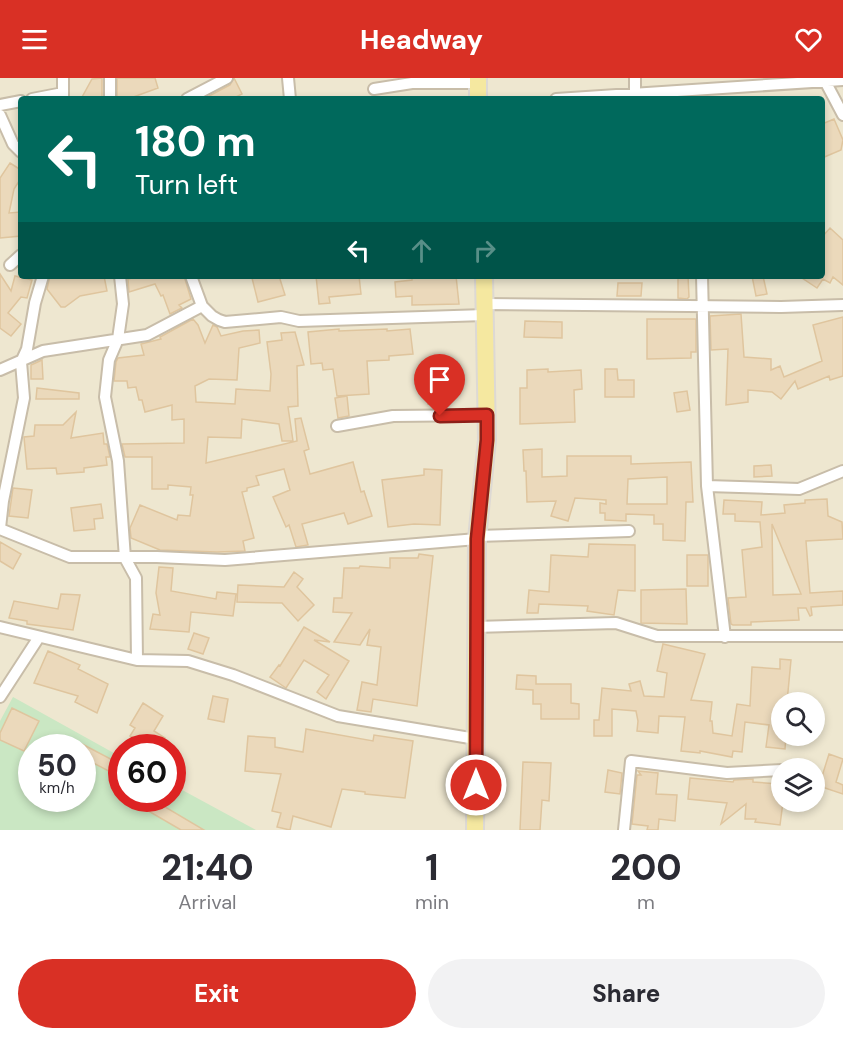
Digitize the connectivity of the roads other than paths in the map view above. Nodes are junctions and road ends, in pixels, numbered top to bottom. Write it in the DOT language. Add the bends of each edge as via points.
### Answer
graph roads {
  1 [pos="63,78"];
  2 [pos="110,78"];
  3 [pos="227,78"];
  4 [pos="288,78"];
  5 [pos="635,78"];
  6 [pos="843,80"];
  7 [pos="825,81"];
  8 [pos="478,87"];
  9 [pos="374,88"];
  10 [pos="635,94"];
  11 [pos="699,95"];
  12 [pos="63,96"];
  13 [pos="110,96"];
  14 [pos="193,96"];
  15 [pos="290,96"];
  16 [pos="603,96"];
  17 [pos="18,102"];
  18 [pos="0,105"];
  19 [pos="0,115"];
  20 [pos="843,115"];
  21 [pos="18,150"];
  22 [pos="18,258"];
  23 [pos="10,265"];
  24 [pos="42,279"];
  25 [pos="120,279"];
  26 [pos="192,279"];
  27 [pos="484,279"];
  28 [pos="702,279"];
  29 [pos="702,305"];
  30 [pos="843,305"];
  31 [pos="202,306"];
  32 [pos="485,309"];
  33 [pos="118,339"];
  34 [pos="21,362"];
  35 [pos="0,370"];
  36 [pos="487,415"];
  37 [pos="337,426"];
  38 [pos="843,471"];
  39 [pos="707,486"];
  40 [pos="0,528"];
  41 [pos="629,531"];
  42 [pos="477,538"];
  43 [pos="124,558"];
  44 [pos="0,627"];
  45 [pos="475,627"];
  46 [pos="843,636"];
  47 [pos="39,637"];
  48 [pos="725,637"];
  49 [pos="137,660"];
  50 [pos="12,678"];
  51 [pos="0,682"];
  52 [pos="0,697"];
  53 [pos="476,739"];
  54 [pos="771,771"];
  55 [pos="476,830"];
  56 [pos="624,830"];
  1 -- 12 [label="street"];
  2 -- 13 [label="street"];
  3 -- 14 [label="street"];
  4 -- 15 [label="street"];
  5 -- 10 [label="street"];
  6 -- 7 [label="street"];
  7 -- 11 [label="street"];
  7 -- 20 [label="street"];
  8 -- 9 [label="street" via="412,83"];
  10 -- 11 [label="street"];
  10 -- 16 [label="street"];
  17 -- 18 [label="street"];
  19 -- 21 [label="street"];
  22 -- 23 [label="street"];
  24 -- 34 [label="street"];
  25 -- 33 [label="street" via="123,304"];
  26 -- 31 [label="street"];
  27 -- 32 [label="main road"];
  28 -- 29 [label="street"];
  29 -- 30 [label="street"];
  29 -- 32 [label="street"];
  29 -- 39 [label="street"];
  31 -- 32 [label="street" via="225,322"];
  31 -- 33 [label="street" via="147,335"];
  32 -- 36 [label="main road"];
  33 -- 34 [label="street" via="43,351"];
  33 -- 43 [label="street" via="109,360 105,397 118,461"];
  34 -- 35 [label="street"];
  34 -- 40 [label="street" via="24,398"];
  36 -- 37 [label="street" via="393,416"];
  36 -- 42 [label="main road"];
  38 -- 39 [label="street" via="799,489"];
  39 -- 48 [label="street"];
  40 -- 43 [label="street" via="70,557"];
  41 -- 42 [label="street"];
  42 -- 43 [label="street" via="236,559"];
  42 -- 45 [label="main road"];
  43 -- 49 [label="street" via="136,578"];
  44 -- 47 [label="street"];
  45 -- 48 [label="street" via="616,623 657,636"];
  45 -- 53 [label="main road"];
  46 -- 48 [label="street"];
  47 -- 49 [label="street"];
  47 -- 50 [label="street"];
  49 -- 53 [label="street" via="188,661 338,716"];
  50 -- 51 [label="street"];
  50 -- 52 [label="street"];
  53 -- 55 [label="main road"];
  54 -- 56 [label="street" via="727,773 631,761"];
}
